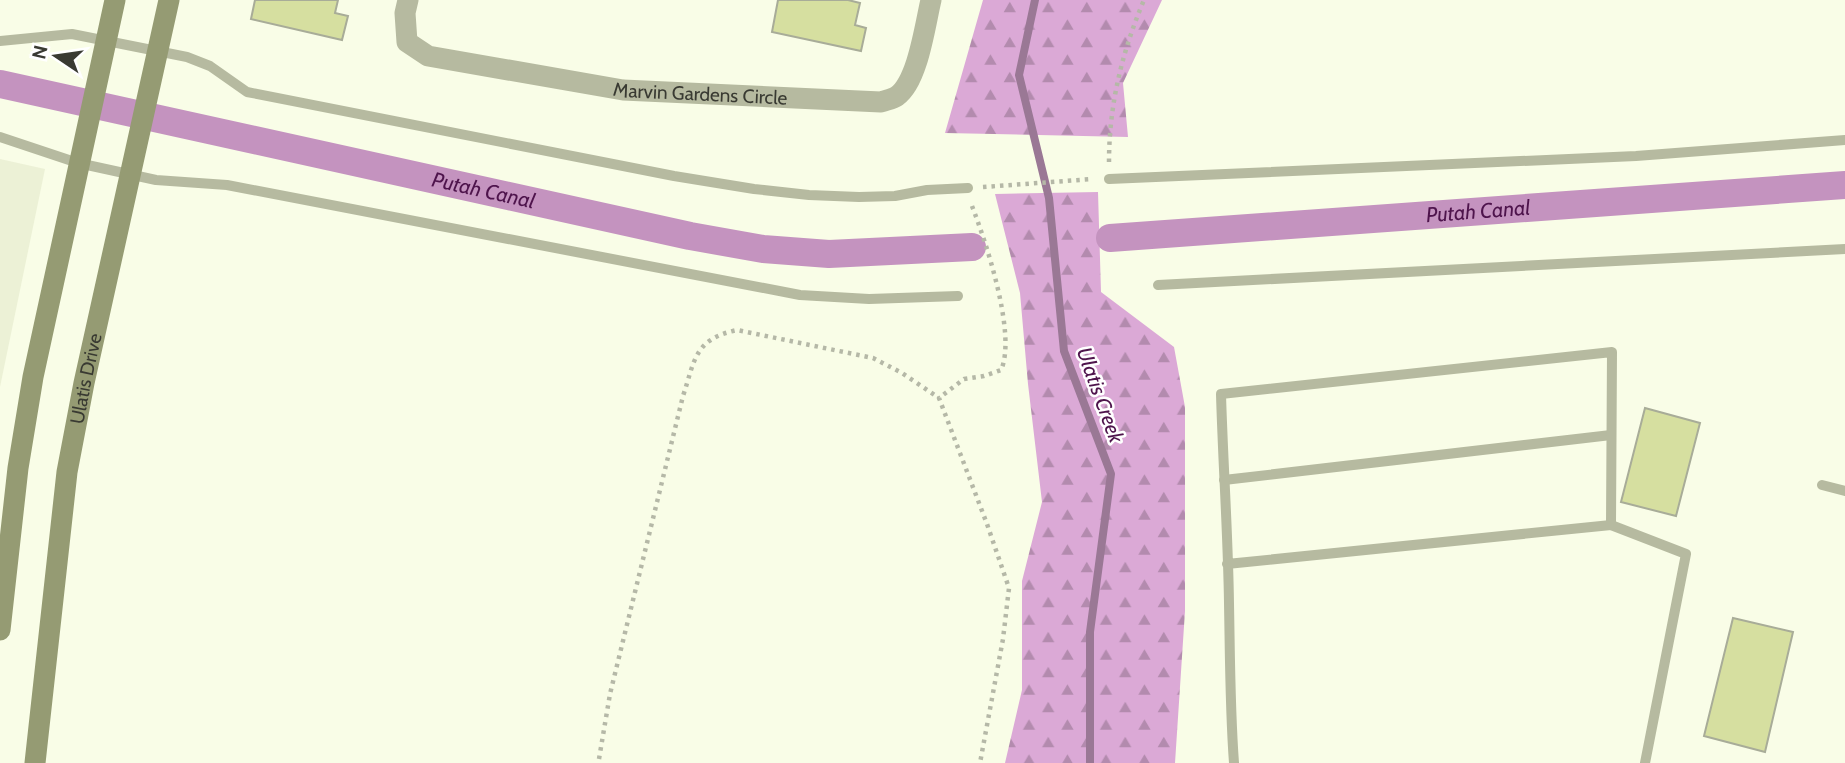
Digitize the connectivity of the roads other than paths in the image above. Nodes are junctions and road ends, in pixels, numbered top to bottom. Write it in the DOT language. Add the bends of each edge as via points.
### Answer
graph roads {
  1 [pos="115,0"];
  2 [pos="169,0"];
  3 [pos="408,0"];
  4 [pos="931,0"];
  5 [pos="0,40"];
  6 [pos="106,42"];
  7 [pos="157,51"];
  8 [pos="0,137"];
  9 [pos="1845,140"];
  10 [pos="78,163"];
  11 [pos="129,174"];
  12 [pos="1109,179"];
  13 [pos="968,188"];
  14 [pos="1845,249"];
  15 [pos="1158,285"];
  16 [pos="958,296"];
  17 [pos="1611,435"];
  18 [pos="1224,480"];
  19 [pos="1822,485"];
  20 [pos="1845,491"];
  21 [pos="1611,525"];
  22 [pos="1227,564"];
  23 [pos="1,619"];
  24 [pos="35,763"];
  25 [pos="1234,763"];
  26 [pos="1646,763"];
  1 -- 6 [label="main road"];
  2 -- 7 [label="main road, Ulatis Drive"];
  3 -- 4 [label="street, Marvin Gardens Circle" via="407,43 428,56 623,90 881,102 896,97 912,74"];
  5 -- 6 [label="lane" via="72,34"];
  6 -- 7 [label="lane"];
  6 -- 10 [label="main road"];
  7 -- 11 [label="main road, Ulatis Drive"];
  7 -- 13 [label="lane" via="210,66 247,92 687,178 809,195 894,196"];
  8 -- 10 [label="lane"];
  9 -- 12 [label="lane" via="1636,156"];
  10 -- 11 [label="lane"];
  10 -- 23 [label="main road" via="26,416"];
  11 -- 16 [label="lane" via="227,186 800,295 869,299"];
  11 -- 24 [label="main road, Ulatis Drive" via="67,472"];
  14 -- 15 [label="lane"];
  17 -- 18 [label="lane"];
  17 -- 18 [label="lane" via="1612,352 1220,394"];
  17 -- 21 [label="lane"];
  18 -- 22 [label="lane"];
  19 -- 20 [label="lane"];
  21 -- 22 [label="lane"];
  21 -- 26 [label="lane" via="1686,554"];
  22 -- 25 [label="lane"];
}
